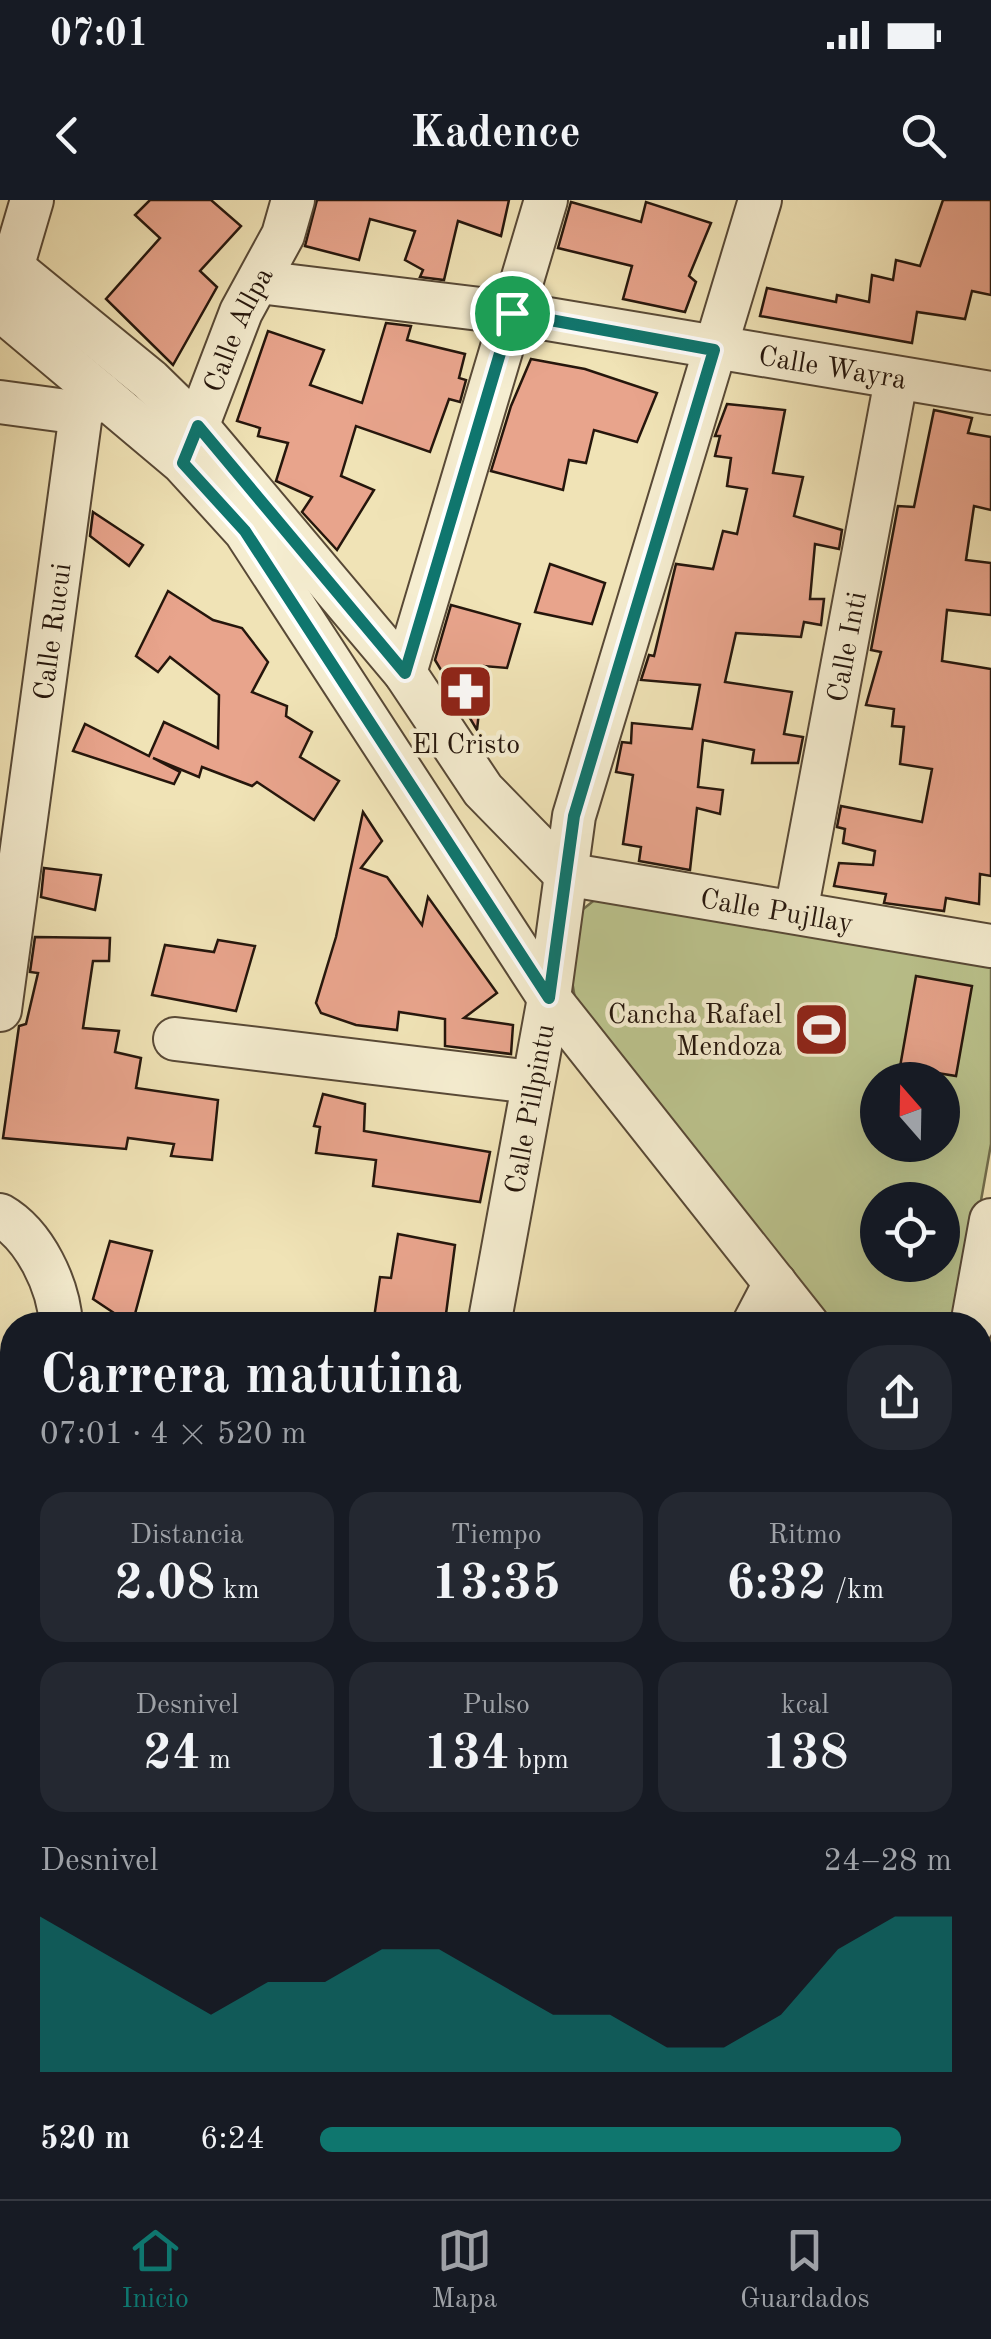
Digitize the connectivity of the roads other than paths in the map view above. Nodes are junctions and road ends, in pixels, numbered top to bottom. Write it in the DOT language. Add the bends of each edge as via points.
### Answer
graph roads {
  1 [pos="32,200"];
  2 [pos="293,200"];
  3 [pos="546,200"];
  4 [pos="760,200"];
  5 [pos="7,271"];
  6 [pos="260,282"];
  7 [pos="512,313"];
  8 [pos="714,350"];
  9 [pos="896,380"];
  10 [pos="991,393"];
  11 [pos="0,402"];
  12 [pos="91,403"];
  13 [pos="190,445"];
  14 [pos="405,673"];
  15 [pos="566,874"];
  16 [pos="796,912"];
  17 [pos="991,946"];
  18 [pos="549,998"];
  19 [pos="0,1000"];
  20 [pos="175,1039"];
  21 [pos="532,1082"];
  22 [pos="0,1215"];
  23 [pos="991,1220"];
  24 [pos="774,1283"];
  25 [pos="61,1312"];
  26 [pos="490,1312"];
  27 [pos="760,1312"];
  28 [pos="797,1312"];
  29 [pos="974,1312"];
  1 -- 5 [label="street"];
  2 -- 6 [label="street, Calle Allpa"];
  3 -- 7 [label="street"];
  4 -- 8 [label="street, Calle Pillpintu"];
  5 -- 12 [label="street"];
  5 -- 13 [label="street" via="150,380"];
  6 -- 7 [label="street, Calle Wayra"];
  6 -- 13 [label="street, Calle Allpa" via="241,312"];
  7 -- 8 [label="street, Calle Wayra"];
  7 -- 14 [label="street"];
  8 -- 9 [label="street, Calle Wayra"];
  8 -- 15 [label="street, Calle Pillpintu" via="574,816"];
  9 -- 10 [label="street, Calle Wayra"];
  9 -- 16 [label="street, Calle Inti"];
  11 -- 12 [label="street"];
  12 -- 13 [label="street"];
  12 -- 19 [label="street, Calle Rucui"];
  13 -- 14 [label="street"];
  13 -- 18 [label="street"];
  14 -- 15 [label="street" via="484,790"];
  15 -- 16 [label="street, Calle Pujllay"];
  15 -- 18 [label="street, Calle Pillpintu"];
  16 -- 17 [label="street, Calle Pujllay"];
  18 -- 21 [label="street, Calle Pillpintu"];
  18 -- 24 [label="street"];
  20 -- 21 [label="street"];
  21 -- 26 [label="street, Calle Pillpintu"];
  22 -- 25 [label="street" via="37,1253"];
  23 -- 29 [label="street"];
  24 -- 27 [label="street"];
  24 -- 28 [label="street"];
}
